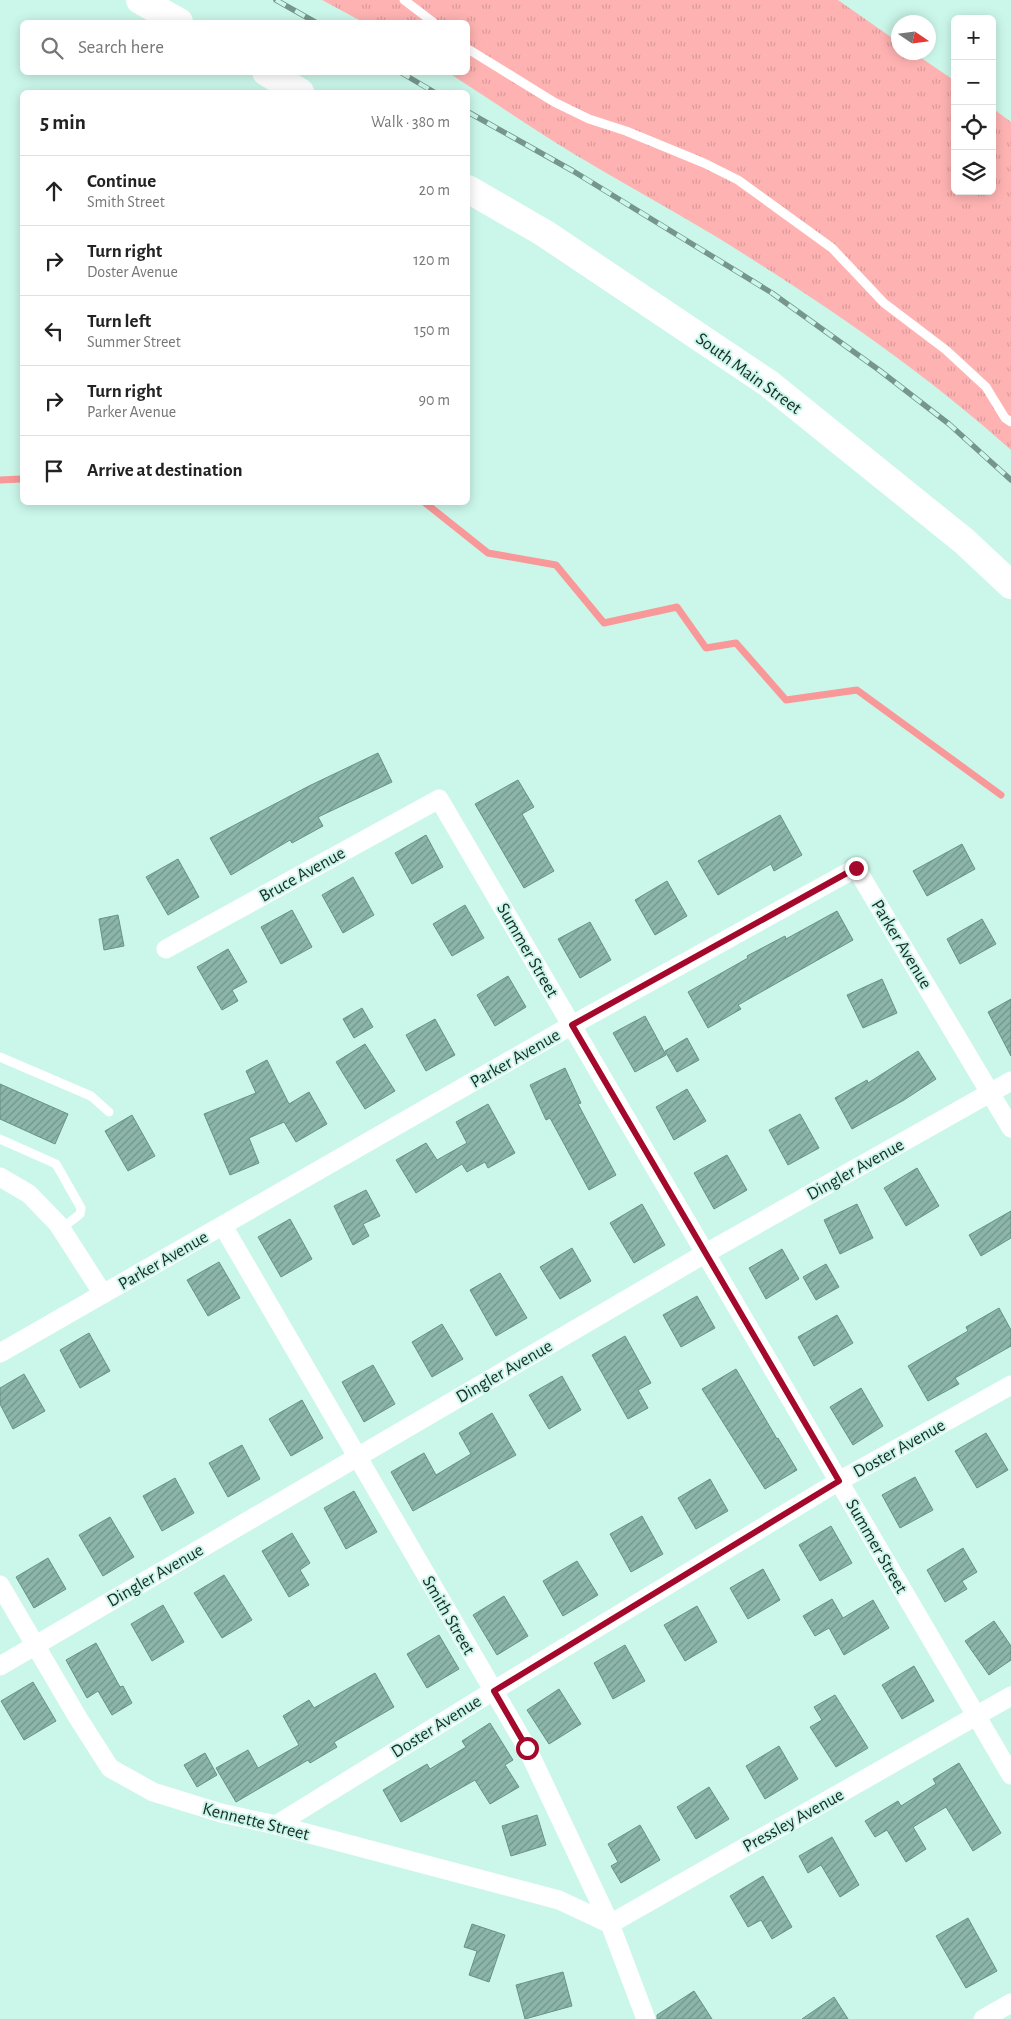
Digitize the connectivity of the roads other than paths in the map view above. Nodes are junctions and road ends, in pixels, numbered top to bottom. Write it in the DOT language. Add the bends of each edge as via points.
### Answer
graph roads {
  1 [pos="140,0"];
  2 [pos="404,0"];
  3 [pos="175,20"];
  4 [pos="430,20"];
  5 [pos="470,49"];
  6 [pos="271,75"];
  7 [pos="297,90"];
  8 [pos="470,190"];
  9 [pos="1011,422"];
  10 [pos="1011,584"];
  11 [pos="439,799"];
  12 [pos="166,949"];
  13 [pos="572,1025"];
  14 [pos="0,1056"];
  15 [pos="1011,1081"];
  16 [pos="990,1093"];
  17 [pos="108,1112"];
  18 [pos="1011,1128"];
  19 [pos="0,1139"];
  20 [pos="0,1177"];
  21 [pos="223,1226"];
  22 [pos="62,1229"];
  23 [pos="706,1253"];
  24 [pos="103,1294"];
  25 [pos="0,1353"];
  26 [pos="1011,1385"];
  27 [pos="357,1457"];
  28 [pos="839,1481"];
  29 [pos="0,1585"];
  30 [pos="35,1645"];
  31 [pos="0,1666"];
  32 [pos="494,1691"];
  33 [pos="1011,1696"];
  34 [pos="977,1717"];
  35 [pos="1011,1775"];
  36 [pos="276,1825"];
  37 [pos="610,1924"];
  38 [pos="1011,2003"];
  39 [pos="646,2019"];
  40 [pos="983,2019"];
  1 -- 3 [label="main road"];
  2 -- 4 [label="lane"];
  5 -- 9 [label="lane" via="554,102 738,180 832,248 884,303 946,350 986,387 1005,418"];
  6 -- 7 [label="main road"];
  8 -- 10 [label="main road, South Main Street" via="544,233 768,383 964,541"];
  11 -- 12 [label="street, Bruce Avenue"];
  11 -- 13 [label="street, Summer Street"];
  13 -- 16 [label="street, Parker Avenue" via="856,868"];
  13 -- 21 [label="street, Parker Avenue"];
  13 -- 23 [label="street, Summer Street"];
  14 -- 17 [label="lane" via="91,1096"];
  15 -- 16 [label="street, Dingler Avenue"];
  16 -- 18 [label="street"];
  16 -- 23 [label="street, Dingler Avenue"];
  19 -- 22 [label="lane" via="56,1164 81,1208 80,1214"];
  20 -- 22 [label="street" via="29,1194"];
  21 -- 24 [label="street, Parker Avenue"];
  21 -- 27 [label="street, Smith Street"];
  22 -- 24 [label="street"];
  23 -- 27 [label="street, Dingler Avenue"];
  23 -- 28 [label="street, Summer Street"];
  24 -- 25 [label="street, Parker Avenue"];
  26 -- 28 [label="street, Doster Avenue"];
  27 -- 30 [label="street, Dingler Avenue"];
  27 -- 32 [label="street, Smith Street"];
  28 -- 32 [label="street, Doster Avenue"];
  28 -- 34 [label="street, Summer Street"];
  29 -- 30 [label="street, Kennette Street"];
  30 -- 31 [label="street, Dingler Avenue"];
  30 -- 36 [label="street, Kennette Street" via="110,1768 152,1792 221,1813"];
  32 -- 36 [label="street, Doster Avenue"];
  32 -- 37 [label="street, Smith Street" via="527,1748"];
  33 -- 34 [label="street, Pressley Avenue"];
  34 -- 35 [label="street, Summer Street"];
  34 -- 37 [label="street, Pressley Avenue"];
  36 -- 37 [label="street, Kennette Street" via="559,1900"];
  37 -- 39 [label="street, Smith Street"];
  38 -- 40 [label="street"];
}
